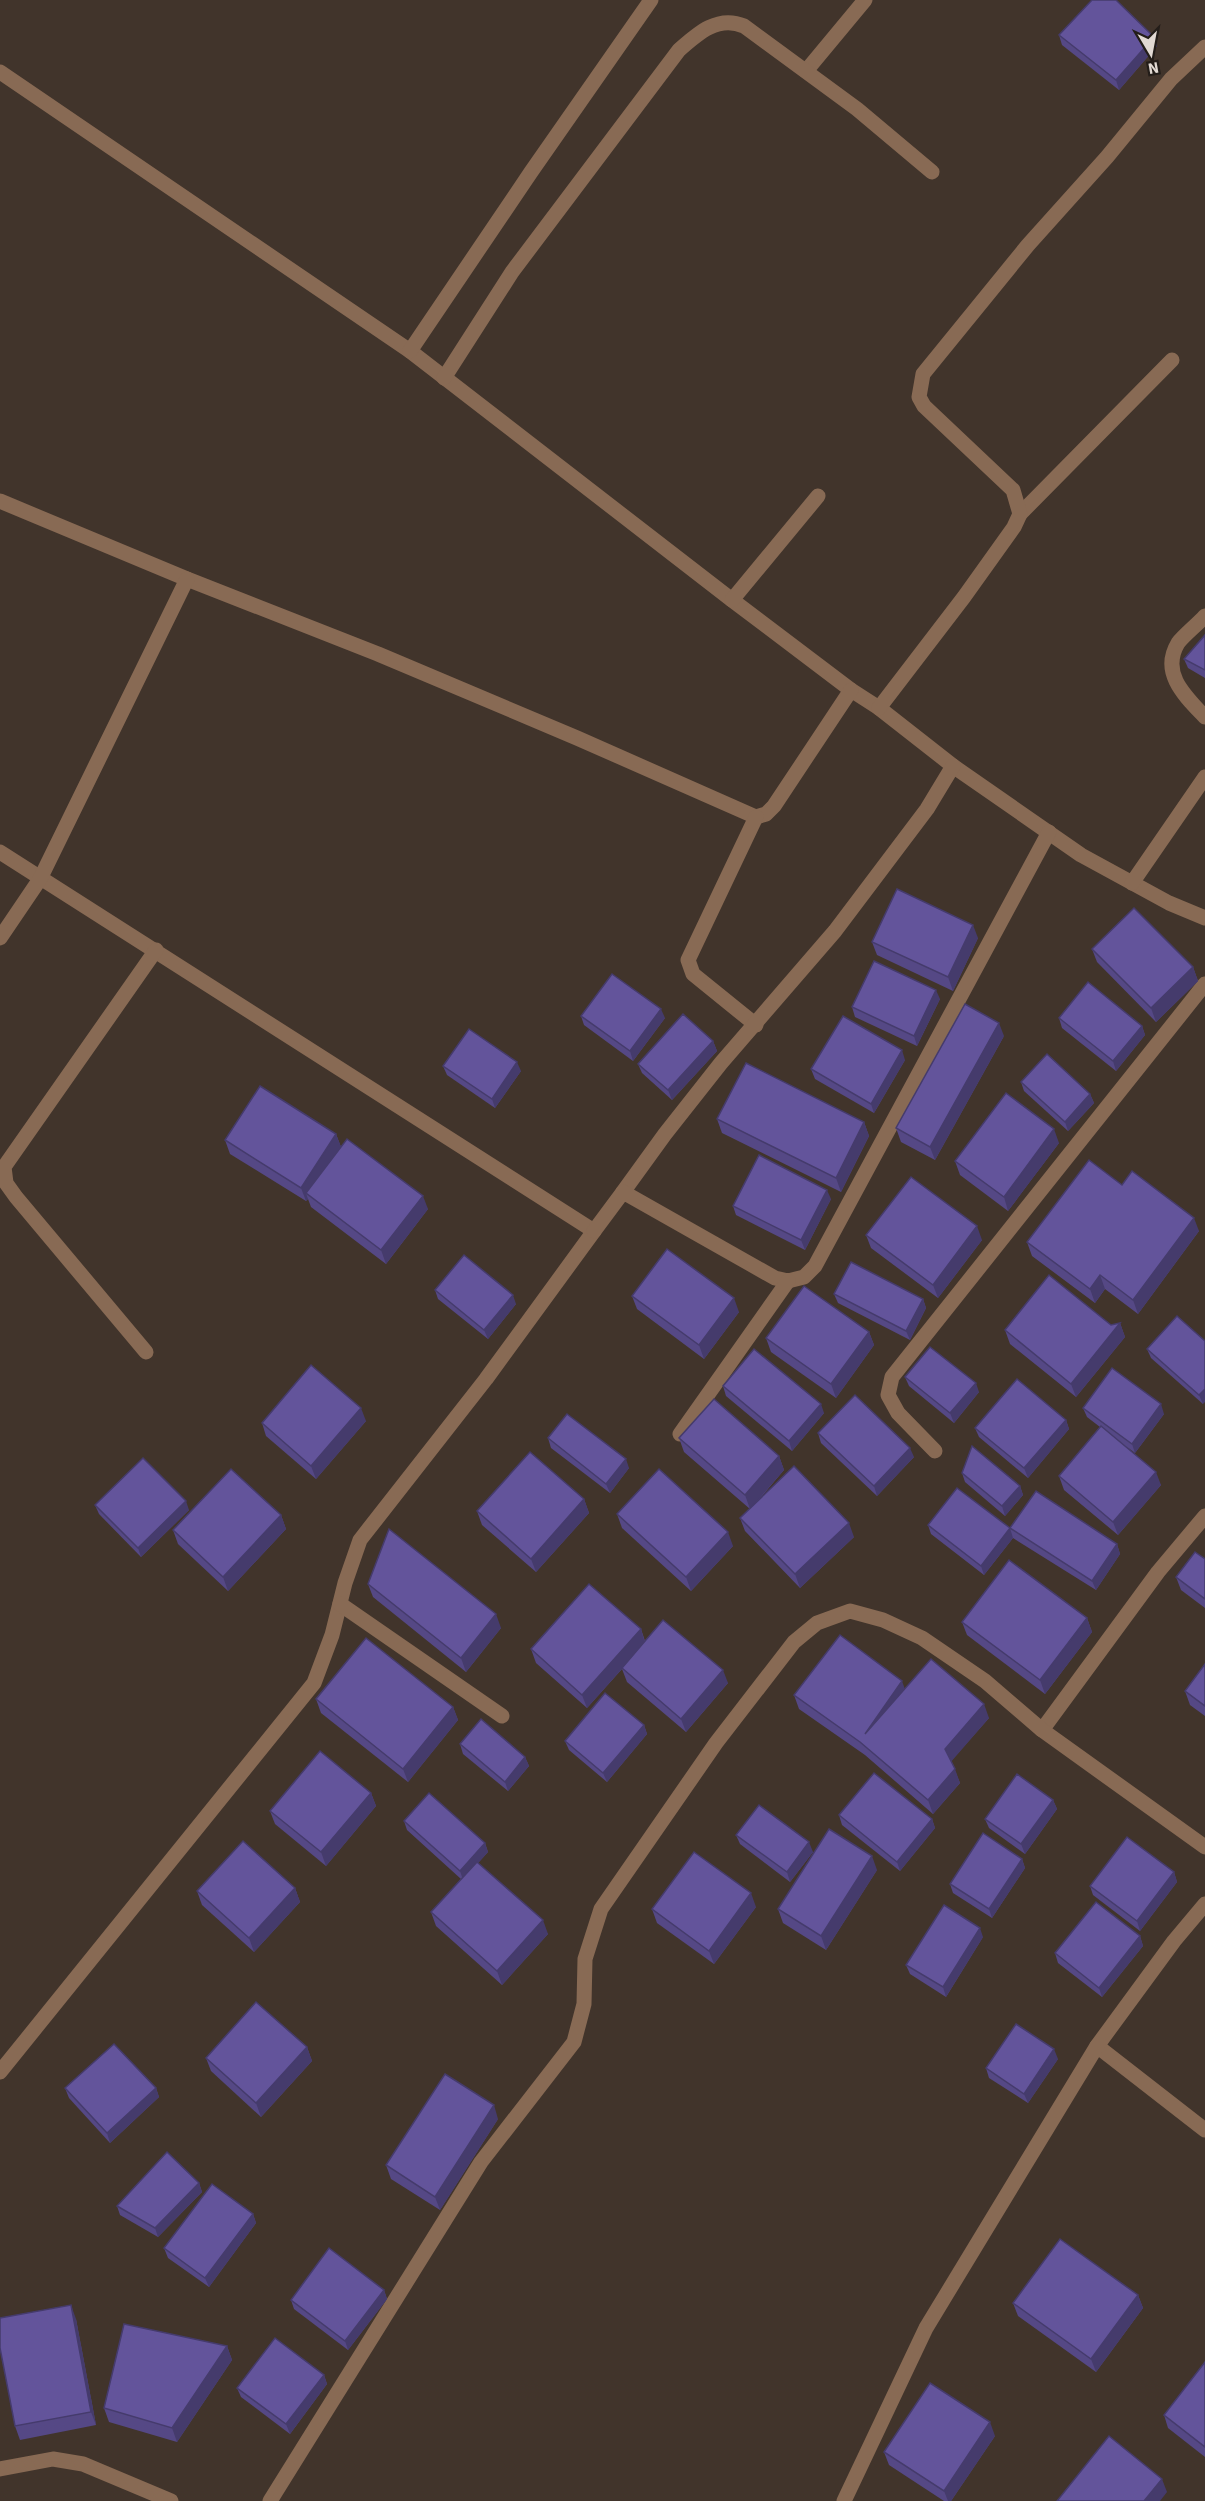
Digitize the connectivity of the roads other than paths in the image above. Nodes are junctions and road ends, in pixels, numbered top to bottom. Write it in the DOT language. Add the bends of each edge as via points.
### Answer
graph roads {
  1 [pos="651,0"];
  2 [pos="864,0"];
  3 [pos="1205,47"];
  4 [pos="806,71"];
  5 [pos="0,72"];
  6 [pos="932,172"];
  7 [pos="410,351"];
  8 [pos="1173,360"];
  9 [pos="444,378"];
  10 [pos="818,496"];
  11 [pos="0,501"];
  12 [pos="1020,514"];
  13 [pos="187,579"];
  14 [pos="732,600"];
  15 [pos="1205,616"];
  16 [pos="851,690"];
  17 [pos="879,708"];
  18 [pos="1205,717"];
  19 [pos="953,766"];
  20 [pos="1205,777"];
  21 [pos="756,817"];
  22 [pos="1049,832"];
  23 [pos="0,852"];
  24 [pos="40,879"];
  25 [pos="1132,883"];
  26 [pos="1205,918"];
  27 [pos="0,938"];
  28 [pos="156,950"];
  29 [pos="1205,984"];
  30 [pos="756,1025"];
  31 [pos="623,1192"];
  32 [pos="594,1231"];
  33 [pos="788,1281"];
  34 [pos="146,1352"];
  35 [pos="680,1434"];
  36 [pos="935,1451"];
  37 [pos="1205,1516"];
  38 [pos="340,1604"];
  39 [pos="502,1716"];
  40 [pos="1042,1730"];
  41 [pos="1205,1847"];
  42 [pos="1205,1904"];
  43 [pos="1097,2046"];
  44 [pos="0,2072"];
  45 [pos="1205,2130"];
  46 [pos="0,2469"];
  47 [pos="171,2501"];
  48 [pos="270,2501"];
  49 [pos="844,2501"];
  1 -- 7 [label="street"];
  2 -- 4 [label="street"];
  3 -- 12 [label="street" via="1171,79 923,374 919,397 924,406 1013,490"];
  4 -- 6 [label="street"];
  4 -- 9 [label="street" via="735,22 714,25 689,41 512,272"];
  5 -- 7 [label="street"];
  7 -- 9 [label="street"];
  8 -- 12 [label="street"];
  9 -- 14 [label="street"];
  10 -- 14 [label="street"];
  11 -- 13 [label="street"];
  12 -- 17 [label="street" via="964,597"];
  13 -- 21 [label="street" via="378,654"];
  13 -- 24 [label="street"];
  14 -- 16 [label="street"];
  15 -- 18 [label="street" via="1179,641 1171,666 1176,685"];
  16 -- 17 [label="street"];
  16 -- 21 [label="street" via="774,806"];
  17 -- 19 [label="street"];
  19 -- 22 [label="street"];
  19 -- 30 [label="street" via="927,809 835,931"];
  20 -- 25 [label="street"];
  21 -- 30 [label="street" via="688,960 693,974"];
  22 -- 25 [label="street"];
  22 -- 33 [label="street" via="820,1256 804,1277"];
  23 -- 24 [label="street"];
  24 -- 27 [label="street"];
  24 -- 28 [label="street"];
  25 -- 26 [label="street"];
  28 -- 32 [label="street"];
  28 -- 34 [label="street" via="4,1167 6,1183 16,1197"];
  29 -- 36 [label="street" via="892,1377 888,1395 898,1413"];
  30 -- 31 [label="street" via="721,1063"];
  31 -- 32 [label="street"];
  31 -- 33 [label="street" via="736,1258"];
  32 -- 38 [label="street" via="486,1379 360,1540"];
  33 -- 35 [label="street"];
  37 -- 40 [label="street" via="1158,1572"];
  38 -- 39 [label="street"];
  38 -- 44 [label="street" via="314,1683"];
  40 -- 41 [label="street"];
  40 -- 48 [label="street" via="985,1681 922,1638 883,1620 850,1611 817,1623 794,1642 716,1743 601,1909 585,1959 584,2004 574,2042 481,2162"];
  42 -- 43 [label="street"];
  43 -- 45 [label="street"];
  43 -- 49 [label="street" via="926,2328"];
  46 -- 47 [label="street" via="53,2459 83,2464"];
}
